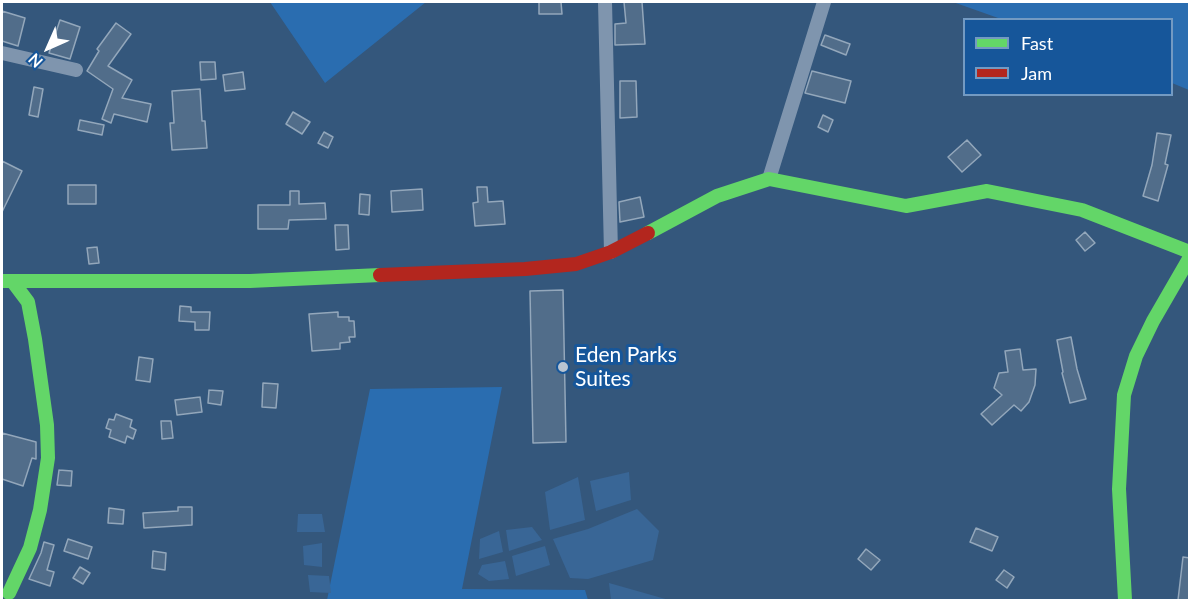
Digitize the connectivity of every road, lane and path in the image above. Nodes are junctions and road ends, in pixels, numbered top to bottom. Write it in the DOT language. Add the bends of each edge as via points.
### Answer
graph roads {
  1 [pos="605,2"];
  2 [pos="824,2"];
  3 [pos="2,53"];
  4 [pos="76,70"];
  5 [pos="770,179"];
  6 [pos="610,252"];
  7 [pos="1190,254"];
  8 [pos="7,281"];
  9 [pos="9,593"];
  10 [pos="1125,600"];
  1 -- 6 [label="street"];
  2 -- 5 [label="street"];
  3 -- 4 [label="street"];
  5 -- 6 [label="street" via="717,196"];
  5 -- 7 [label="street" via="906,206 987,191 1082,210"];
  6 -- 8 [label="street" via="576,264 513,269 250,281"];
  7 -- 10 [label="street" via="1136,356 1124,395 1119,489"];
  8 -- 9 [label="street" via="28,302 47,425 48,458 30,548"];
}
